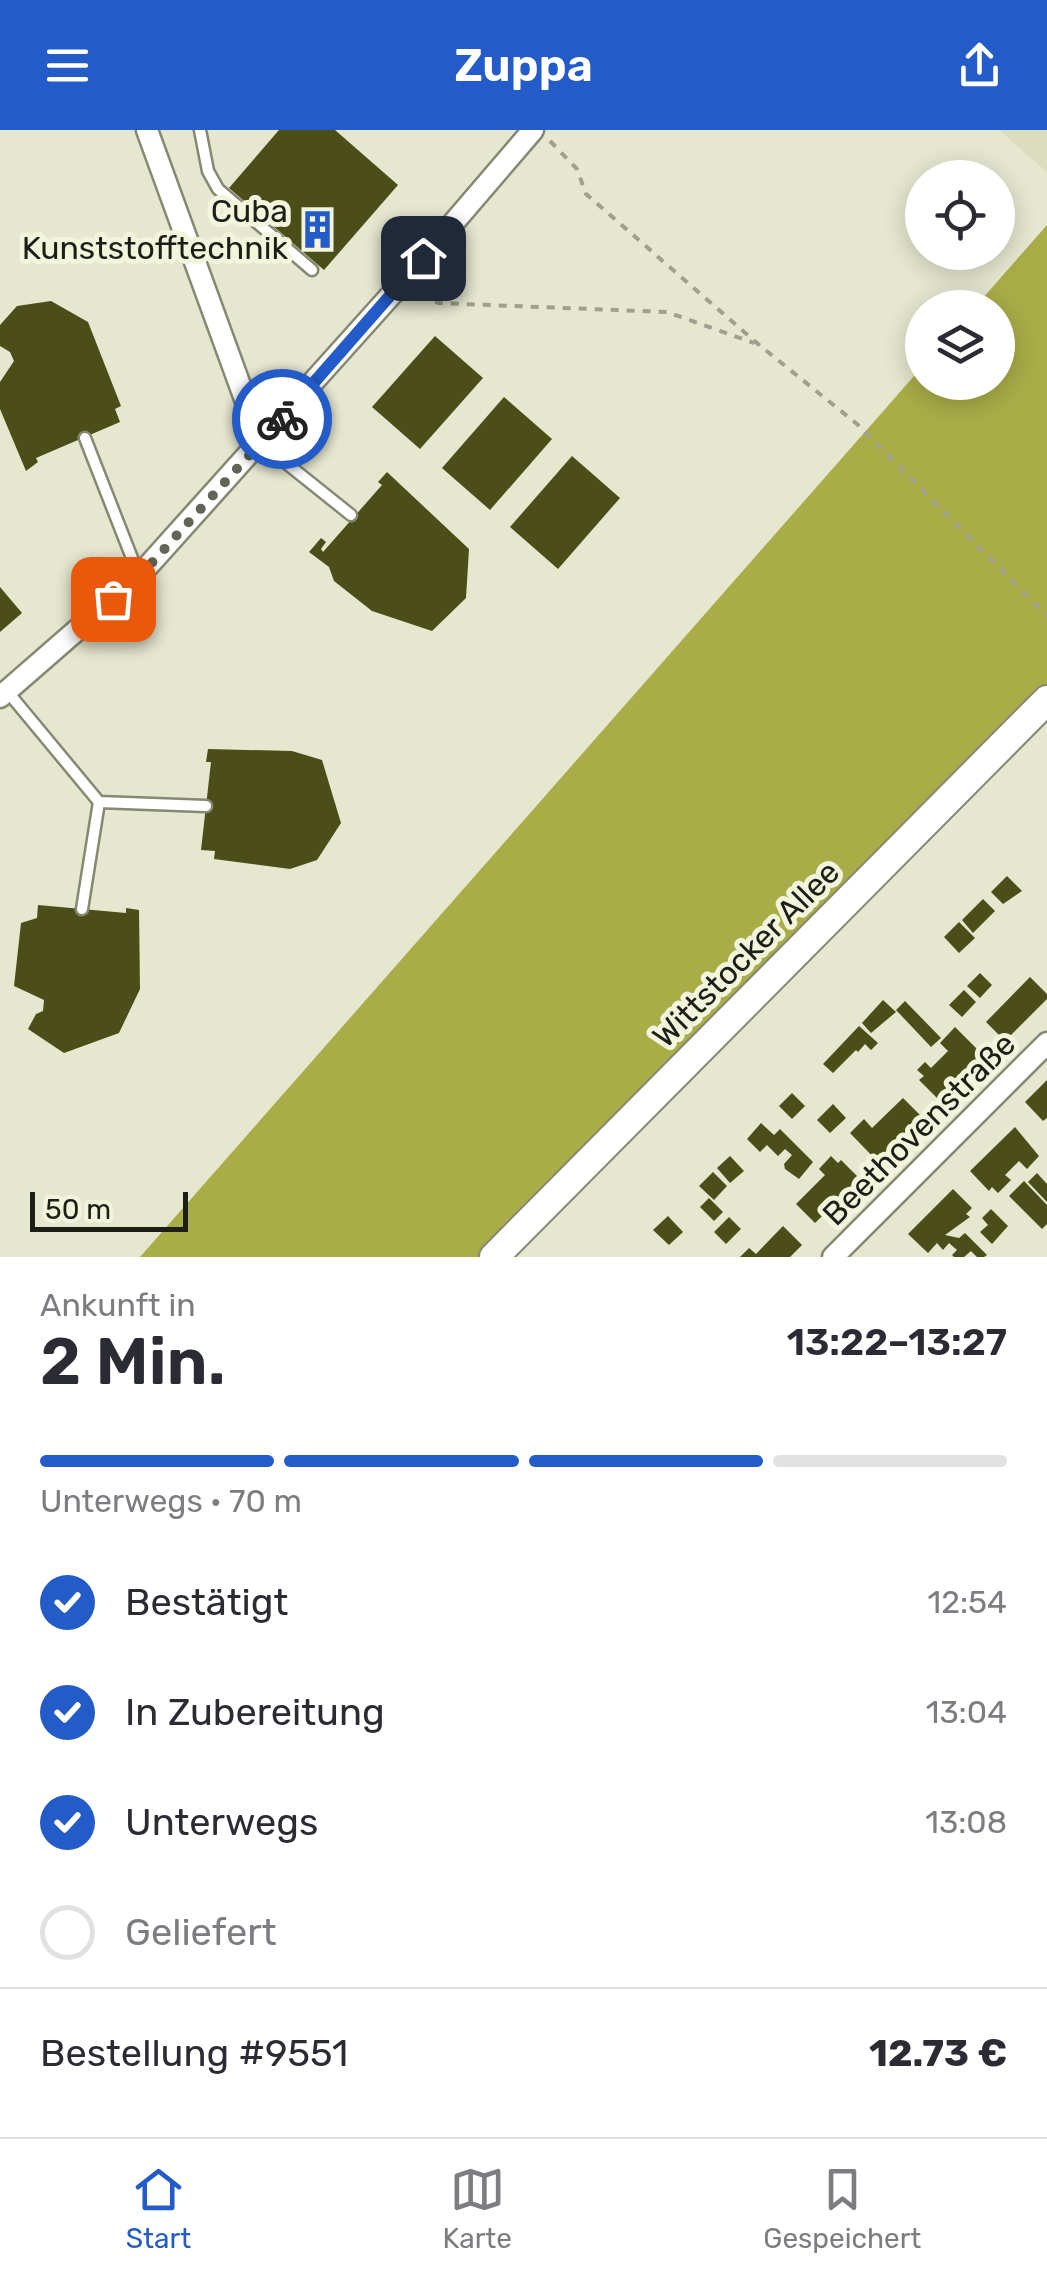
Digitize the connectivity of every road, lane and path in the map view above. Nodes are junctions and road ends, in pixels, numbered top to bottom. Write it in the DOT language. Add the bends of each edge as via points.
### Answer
graph roads {
  1 [pos="148,130"];
  2 [pos="200,130"];
  3 [pos="533,130"];
  4 [pos="540,130"];
  5 [pos="312,270"];
  6 [pos="401,284"];
  7 [pos="758,344"];
  8 [pos="85,438"];
  9 [pos="261,443"];
  10 [pos="351,516"];
  11 [pos="140,576"];
  12 [pos="1047,616"];
  13 [pos="4,694"];
  14 [pos="1047,700"];
  15 [pos="99,802"];
  16 [pos="206,806"];
  17 [pos="82,909"];
  18 [pos="1047,1043"];
  19 [pos="494,1257"];
  20 [pos="833,1257"];
  1 -- 9 [label="street"];
  2 -- 5 [label="lane" via="218,189"];
  3 -- 6 [label="street"];
  4 -- 7 [label="path" via="576,168 586,194"];
  6 -- 7 [label="path" via="438,303 668,312"];
  6 -- 9 [label="street"];
  7 -- 12 [label="path" via="858,424"];
  8 -- 11 [label="lane"];
  9 -- 10 [label="lane"];
  9 -- 11 [label="street"];
  11 -- 13 [label="street"];
  13 -- 15 [label="lane"];
  14 -- 19 [label="main road, Wittstocker Allee"];
  15 -- 16 [label="lane"];
  15 -- 17 [label="lane"];
  18 -- 20 [label="street, Beethovenstraße"];
}
